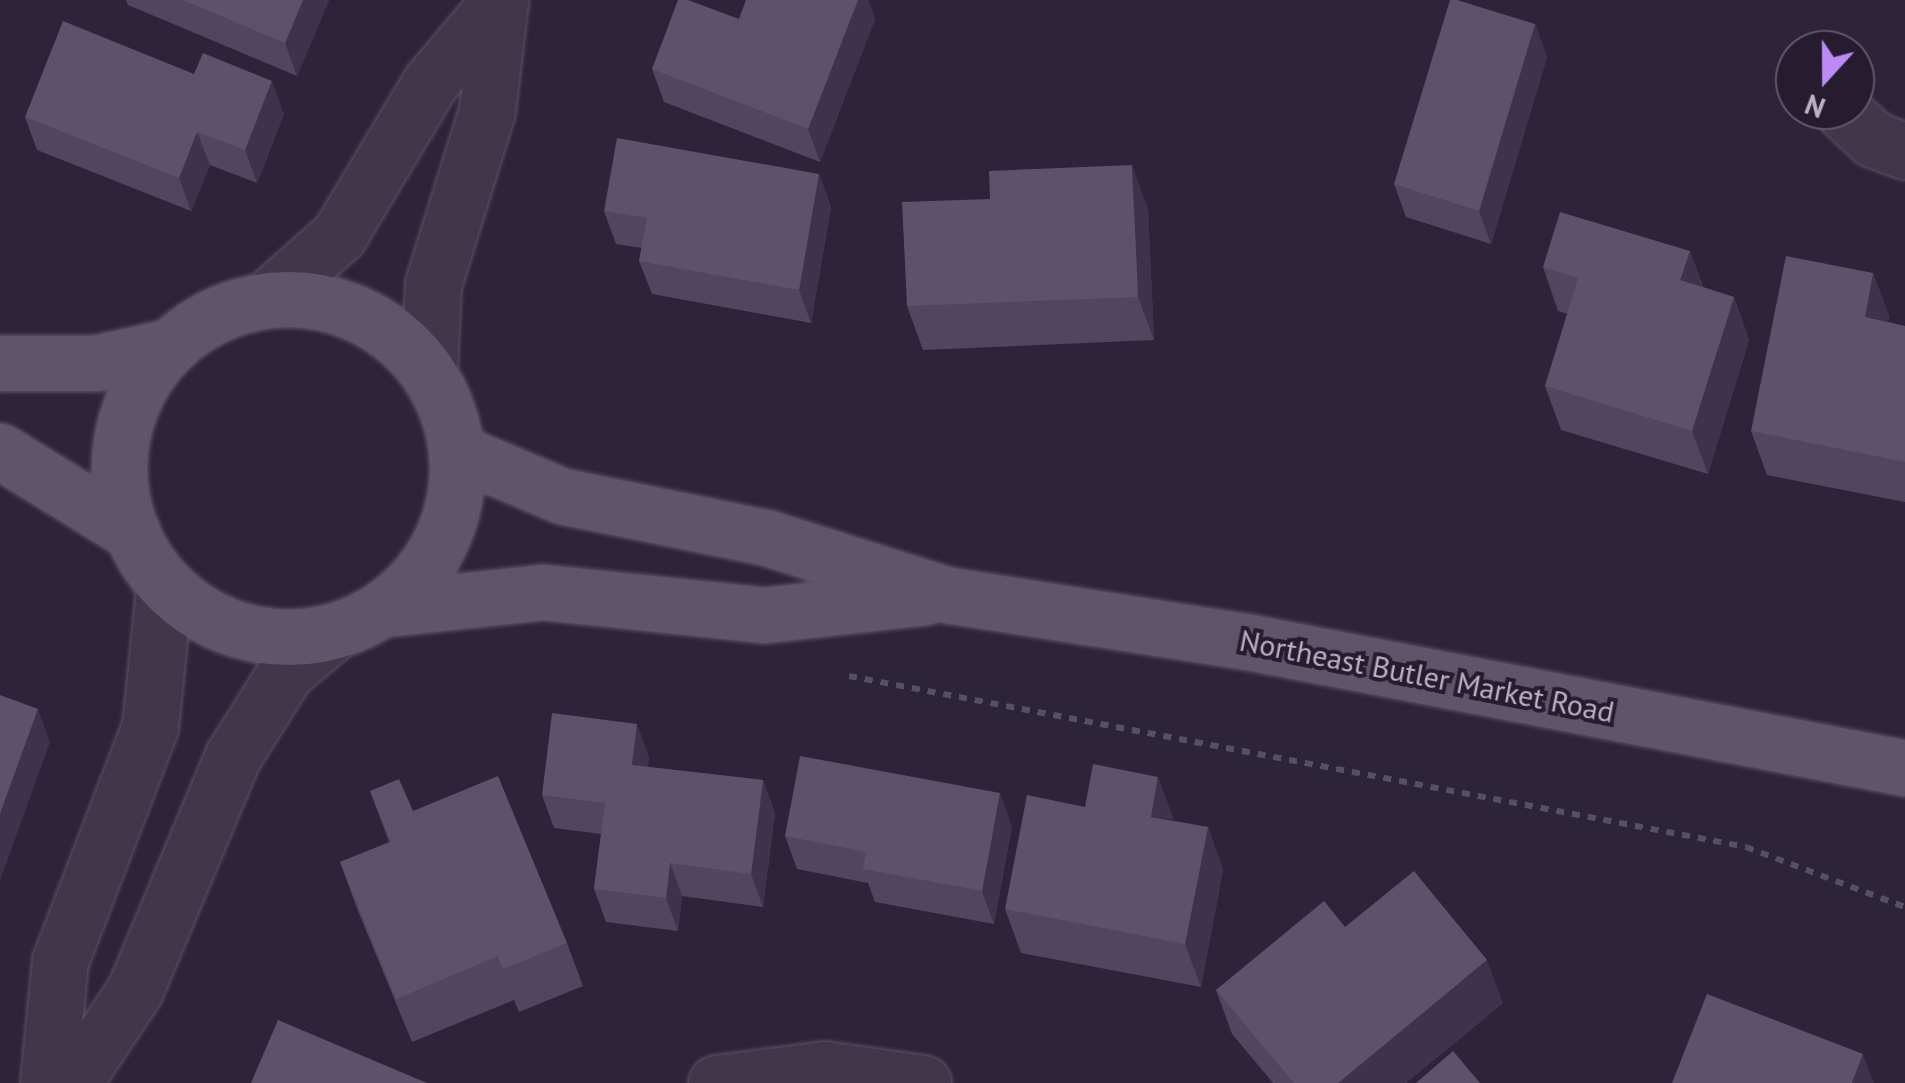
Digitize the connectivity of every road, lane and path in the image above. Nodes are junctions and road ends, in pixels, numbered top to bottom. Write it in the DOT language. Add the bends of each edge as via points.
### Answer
graph roads {
  1 [pos="1863,130"];
  2 [pos="1905,150"];
  3 [pos="267,299"];
  4 [pos="167,347"];
  5 [pos="0,364"];
  6 [pos="429,371"];
  7 [pos="0,451"];
  8 [pos="458,452"];
  9 [pos="133,533"];
  10 [pos="164,589"];
  11 [pos="948,595"];
  12 [pos="384,609"];
  13 [pos="336,632"];
  14 [pos="826,672"];
  15 [pos="1905,768"];
  16 [pos="1905,907"];
  17 [pos="48,1083"];
  18 [pos="73,1083"];
  19 [pos="716,1083"];
  20 [pos="923,1083"];
  1 -- 2 [label="street"];
  3 -- 4 [label="main road" via="213,314"];
  3 -- 6 [label="main road" via="358,313"];
  3 -- 6 [label="street" via="340,235 430,83 500,0 486,112 434,284"];
  4 -- 5 [label="main road" via="95,364"];
  4 -- 9 [label="main road" via="134,394 118,448"];
  6 -- 8 [label="main road"];
  7 -- 9 [label="main road"];
  8 -- 11 [label="main road, Northeast Butler Market Road" via="562,496 768,538"];
  8 -- 12 [label="main road" via="448,526 423,573"];
  9 -- 10 [label="main road"];
  10 -- 13 [label="main road" via="230,628 282,638"];
  10 -- 17 [label="street" via="150,727 60,961"];
  11 -- 12 [label="main road, Northeast Butler Market Road" via="764,615 542,592"];
  11 -- 15 [label="main road, Northeast Butler Market Road" via="1250,642"];
  12 -- 13 [label="main road"];
  13 -- 18 [label="street" via="286,672 233,756 135,990"];
  14 -- 16 [label="path" via="1746,847"];
  19 -- 20 [label="street" via="824,1068"];
}
